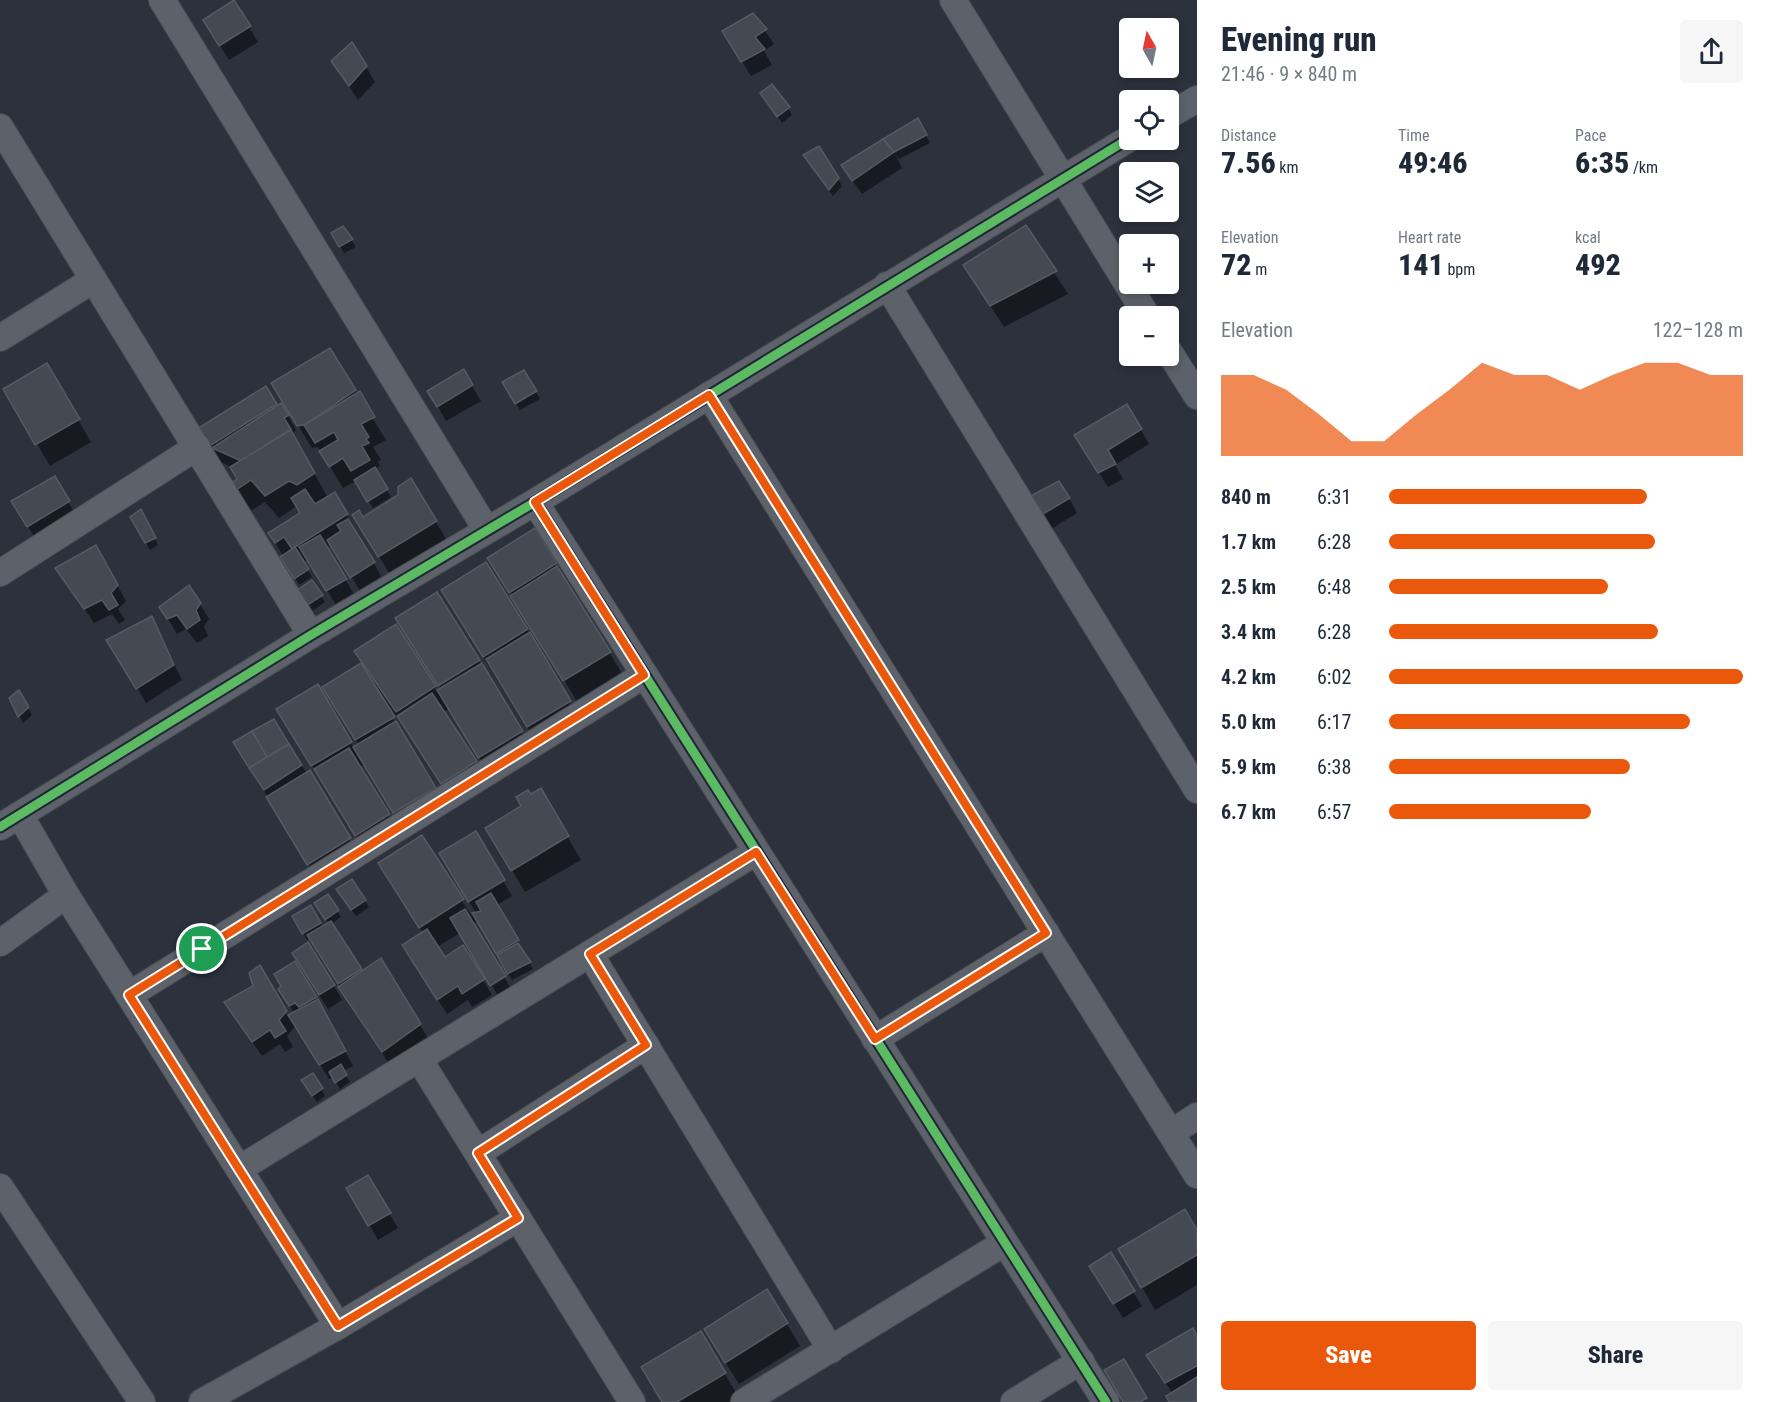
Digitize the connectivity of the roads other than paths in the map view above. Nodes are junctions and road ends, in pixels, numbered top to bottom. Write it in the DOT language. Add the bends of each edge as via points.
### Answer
graph roads {
  1 [pos="162,0"];
  2 [pos="953,0"];
  3 [pos="1197,99"];
  4 [pos="1179,110"];
  5 [pos="0,127"];
  6 [pos="1119,144"];
  7 [pos="1061,178"];
  8 [pos="93,280"];
  9 [pos="887,285"];
  10 [pos="1142,306"];
  11 [pos="0,338"];
  12 [pos="1178,366"];
  13 [pos="709,395"];
  14 [pos="1197,396"];
  15 [pos="197,447"];
  16 [pos="535,502"];
  17 [pos="486,529"];
  18 [pos="0,573"];
  19 [pos="311,635"];
  20 [pos="644,675"];
  21 [pos="1197,790"];
  22 [pos="10,821"];
  23 [pos="756,852"];
  24 [pos="66,895"];
  25 [pos="1046,933"];
  26 [pos="0,943"];
  27 [pos="590,954"];
  28 [pos="129,995"];
  29 [pos="875,1039"];
  30 [pos="646,1045"];
  31 [pos="419,1059"];
  32 [pos="1197,1116"];
  33 [pos="1171,1133"];
  34 [pos="478,1153"];
  35 [pos="239,1169"];
  36 [pos="1197,1175"];
  37 [pos="0,1187"];
  38 [pos="518,1218"];
  39 [pos="1004,1243"];
  40 [pos="338,1326"];
  41 [pos="831,1350"];
  42 [pos="1081,1361"];
  43 [pos="142,1402"];
  44 [pos="202,1402"];
  45 [pos="632,1402"];
  46 [pos="744,1402"];
  47 [pos="1014,1402"];
  48 [pos="1106,1402"];
  1 -- 17 [label="street"];
  2 -- 7 [label="street"];
  3 -- 4 [label="street"];
  5 -- 8 [label="street"];
  6 -- 7 [label="street"];
  7 -- 9 [label="street"];
  7 -- 10 [label="street"];
  8 -- 11 [label="street"];
  8 -- 15 [label="street"];
  9 -- 13 [label="street"];
  9 -- 21 [label="street"];
  12 -- 14 [label="street"];
  13 -- 16 [label="street"];
  13 -- 25 [label="street"];
  15 -- 18 [label="street"];
  15 -- 19 [label="street"];
  16 -- 17 [label="street"];
  16 -- 20 [label="street"];
  17 -- 19 [label="street"];
  19 -- 22 [label="street"];
  20 -- 23 [label="street"];
  20 -- 28 [label="street"];
  22 -- 24 [label="street"];
  23 -- 27 [label="street"];
  23 -- 29 [label="street"];
  24 -- 26 [label="street"];
  24 -- 28 [label="street"];
  25 -- 29 [label="street"];
  25 -- 33 [label="street"];
  27 -- 30 [label="street"];
  27 -- 31 [label="street"];
  28 -- 35 [label="street"];
  29 -- 39 [label="street"];
  30 -- 34 [label="street"];
  30 -- 41 [label="street"];
  31 -- 34 [label="street"];
  31 -- 35 [label="street"];
  32 -- 33 [label="street"];
  33 -- 36 [label="street"];
  34 -- 38 [label="street"];
  35 -- 40 [label="street"];
  37 -- 43 [label="street"];
  38 -- 40 [label="street"];
  38 -- 45 [label="street"];
  39 -- 41 [label="street"];
  39 -- 42 [label="street"];
  40 -- 44 [label="street"];
  41 -- 46 [label="street"];
  42 -- 47 [label="street"];
  42 -- 48 [label="street"];
}
